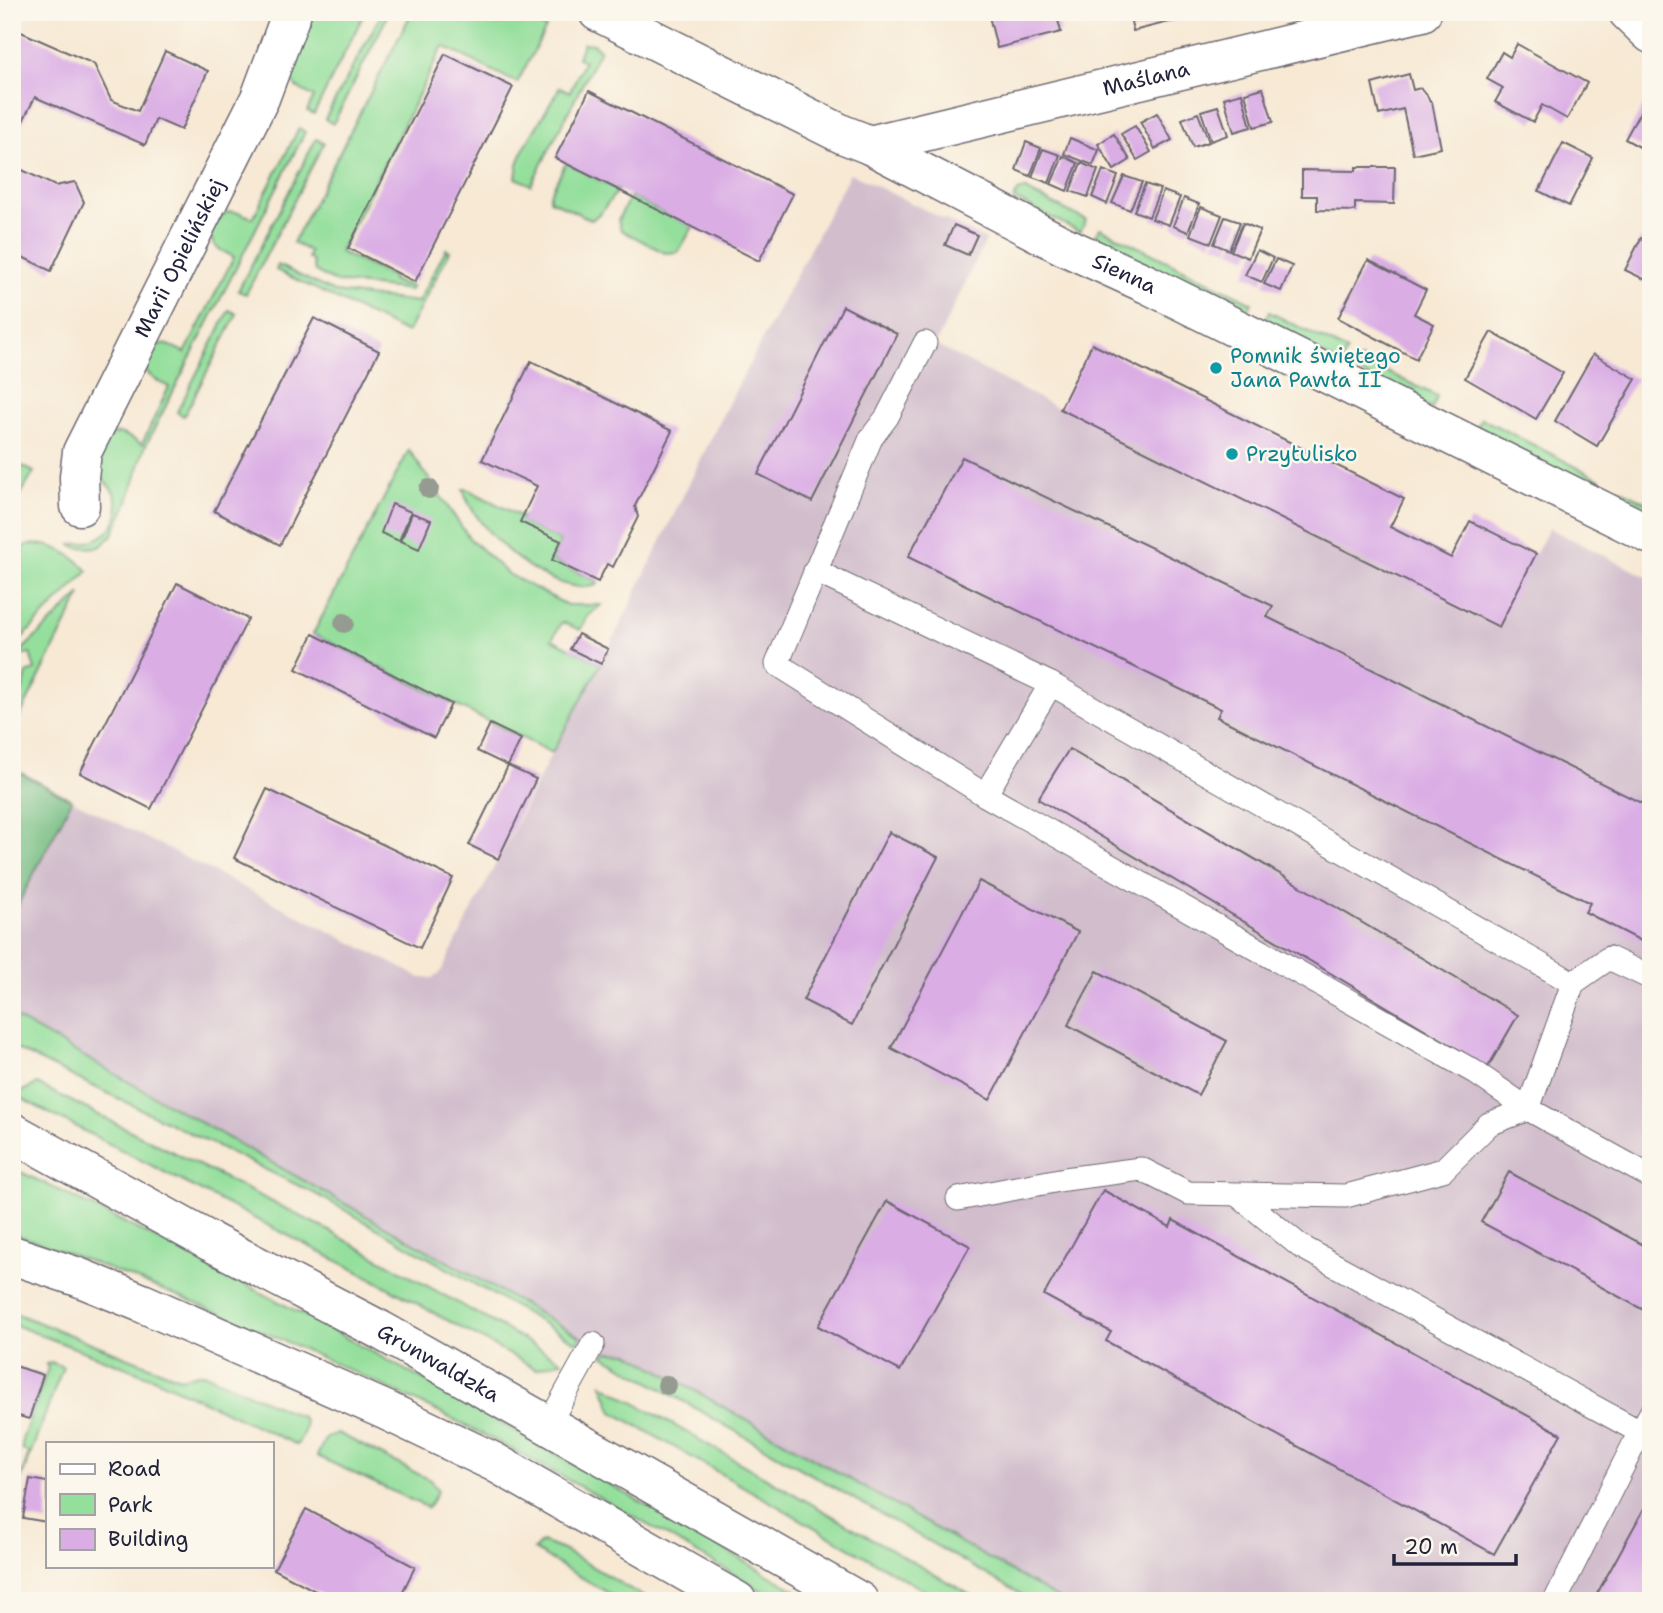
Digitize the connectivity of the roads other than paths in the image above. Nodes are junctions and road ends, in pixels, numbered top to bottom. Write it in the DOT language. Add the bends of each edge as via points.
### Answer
graph roads {
  1 [pos="292,12"];
  2 [pos="598,12"];
  3 [pos="1422,12"];
  4 [pos="1628,12"];
  5 [pos="1651,34"];
  6 [pos="870,145"];
  7 [pos="925,343"];
  8 [pos="80,506"];
  9 [pos="1651,535"];
  10 [pos="815,571"];
  11 [pos="1051,684"];
  12 [pos="985,795"];
  13 [pos="1651,978"];
  14 [pos="1573,983"];
  15 [pos="1528,1109"];
  16 [pos="12,1132"];
  17 [pos="1651,1177"];
  18 [pos="1239,1196"];
  19 [pos="958,1199"];
  20 [pos="12,1255"];
  21 [pos="593,1344"];
  22 [pos="1645,1422"];
  23 [pos="548,1425"];
  24 [pos="737,1601"];
  25 [pos="859,1601"];
  26 [pos="1555,1601"];
  1 -- 8 [label="street, Marii Opielińskiej" via="260,98 82,452"];
  2 -- 6 [label="street, Sienna"];
  3 -- 6 [label="street, Maślana"];
  4 -- 5 [label="street"];
  6 -- 9 [label="street, Sienna" via="1064,246"];
  7 -- 10 [label="lane" via="887,417 871,438"];
  10 -- 11 [label="lane"];
  10 -- 12 [label="lane" via="777,664"];
  11 -- 12 [label="lane"];
  11 -- 14 [label="lane"];
  12 -- 15 [label="lane" via="1449,1058"];
  13 -- 14 [label="lane" via="1609,958"];
  14 -- 15 [label="lane"];
  15 -- 17 [label="lane"];
  15 -- 18 [label="lane" via="1489,1124 1443,1170 1346,1196"];
  16 -- 23 [label="street, Grunwaldzka"];
  18 -- 19 [label="lane" via="1188,1193 1141,1169"];
  18 -- 22 [label="lane" via="1300,1246"];
  20 -- 24 [label="street" via="142,1303 385,1410 505,1468"];
  21 -- 23 [label="lane"];
  22 -- 26 [label="lane"];
  23 -- 25 [label="street, Grunwaldzka"];
}
